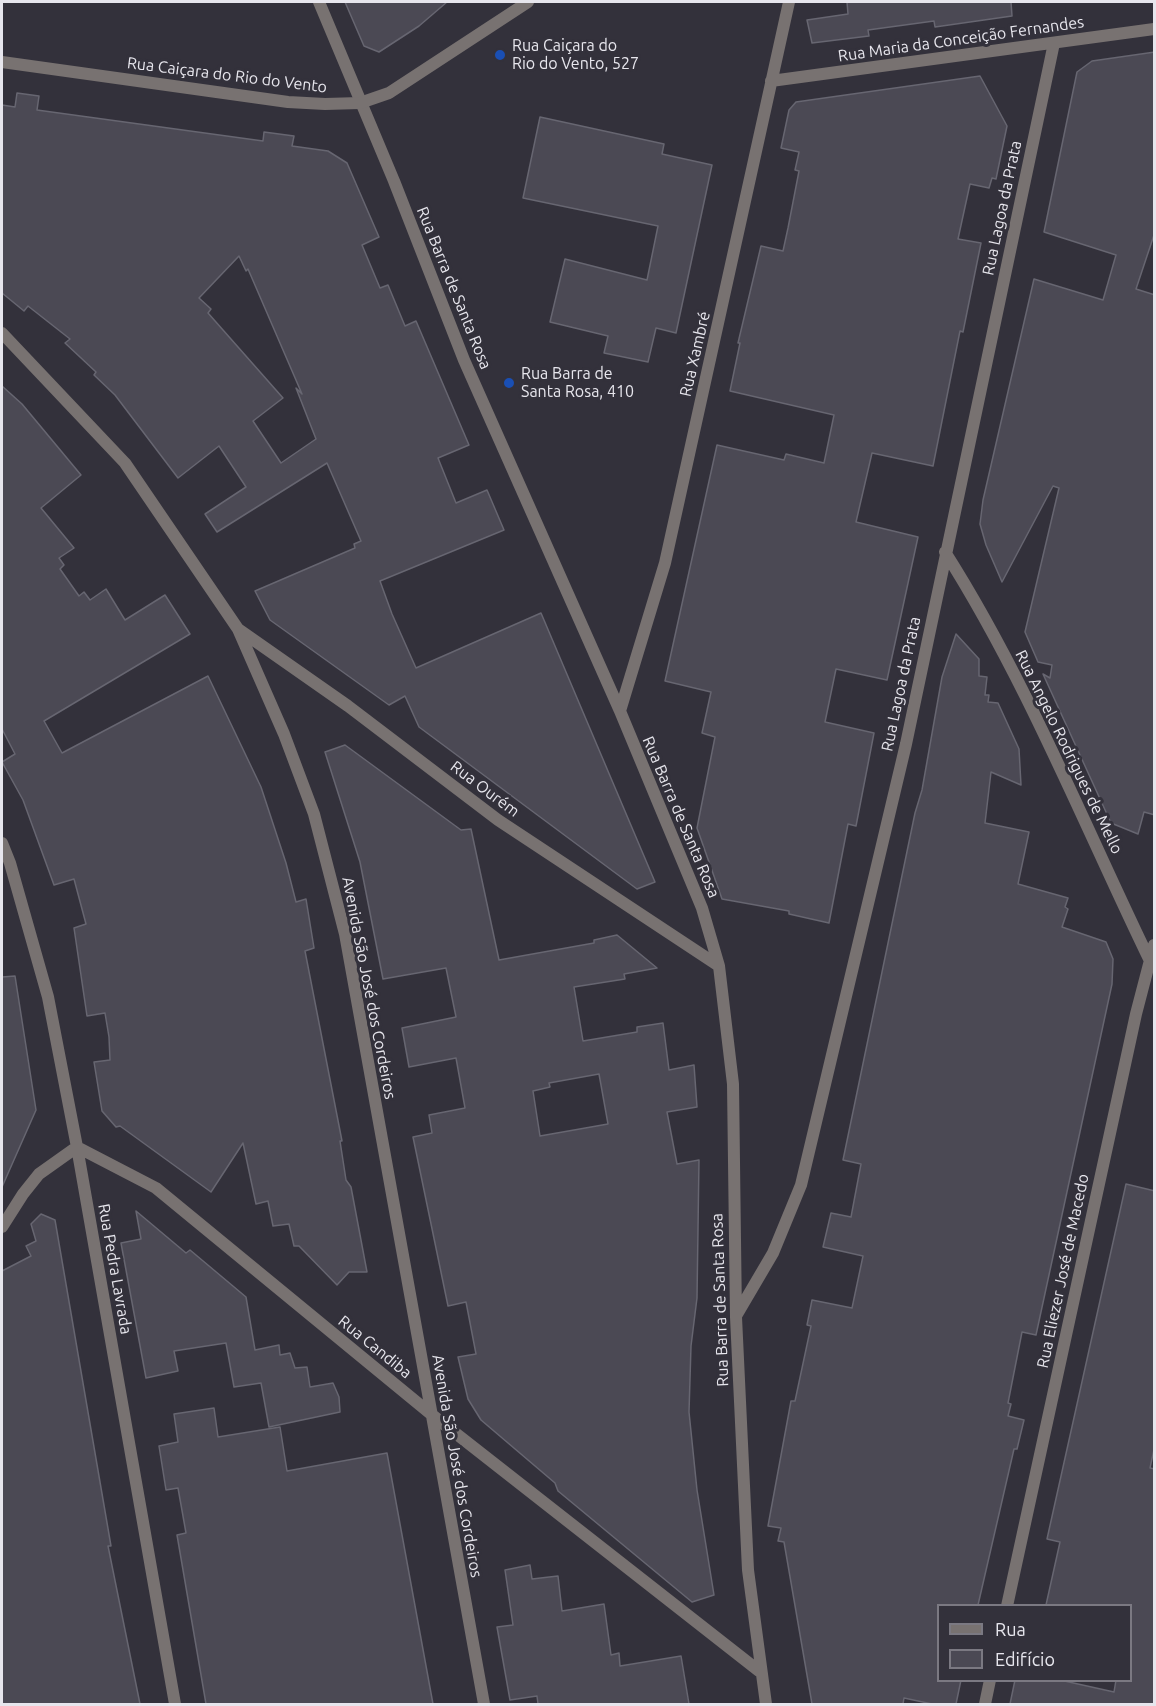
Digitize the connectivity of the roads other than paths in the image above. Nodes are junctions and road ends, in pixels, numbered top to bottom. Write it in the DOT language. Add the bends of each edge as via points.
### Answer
graph roads {
  1 [pos="319,2"];
  2 [pos="528,2"];
  3 [pos="789,2"];
  4 [pos="1155,29"];
  5 [pos="1054,43"];
  6 [pos="2,62"];
  7 [pos="771,81"];
  8 [pos="360,103"];
  9 [pos="2,333"];
  10 [pos="945,552"];
  11 [pos="238,629"];
  12 [pos="620,711"];
  13 [pos="2,843"];
  14 [pos="1155,945"];
  15 [pos="719,966"];
  16 [pos="1152,966"];
  17 [pos="77,1147"];
  18 [pos="2,1227"];
  19 [pos="736,1317"];
  20 [pos="431,1414"];
  21 [pos="1006,1604"];
  22 [pos="759,1671"];
  23 [pos="990,1682"];
  24 [pos="175,1704"];
  25 [pos="484,1704"];
  26 [pos="766,1704"];
  27 [pos="985,1704"];
  1 -- 8 [label="street, Rua Barra de Santa Rosa"];
  2 -- 8 [label="street, Rua Caiçara do Rio do Vento" via="389,93"];
  3 -- 7 [label="street, Rua Xambré"];
  4 -- 5 [label="street, Rua Maria da Conceição Fernandes"];
  5 -- 7 [label="street, Rua Maria da Conceição Fernandes"];
  5 -- 10 [label="street, Rua Lagoa da Prata"];
  6 -- 8 [label="street, Rua Caiçara do Rio do Vento" via="288,102"];
  7 -- 12 [label="street, Rua Xambré" via="665,563"];
  8 -- 12 [label="street, Rua Barra de Santa Rosa" via="464,360"];
  9 -- 11 [label="street, Avenida São José dos Cordeiros" via="125,464"];
  10 -- 16 [label="street, Rua Angelo Rodrigues de Mello" via="981,608 1035,715"];
  10 -- 19 [label="street, Rua Lagoa da Prata" via="875,882 801,1185 773,1253"];
  11 -- 15 [label="street, Rua Ourém" via="348,706 498,820"];
  11 -- 20 [label="street, Avenida São José dos Cordeiros" via="314,814 345,934"];
  12 -- 15 [label="street, Rua Barra de Santa Rosa" via="702,908"];
  13 -- 17 [label="street, Rua Pedra Lavrada" via="48,997"];
  14 -- 16 [label="street, Rua Eliezer José de Macedo"];
  15 -- 19 [label="street, Rua Barra de Santa Rosa" via="733,1084"];
  16 -- 21 [label="street, Rua Eliezer José de Macedo"];
  17 -- 18 [label="street" via="39,1174"];
  17 -- 20 [label="street, Rua Candiba" via="156,1188"];
  17 -- 24 [label="street, Rua Pedra Lavrada"];
  19 -- 22 [label="street, Rua Barra de Santa Rosa" via="748,1570"];
  20 -- 22 [label="street, Rua Candiba"];
  20 -- 25 [label="street, Avenida São José dos Cordeiros"];
  22 -- 26 [label="street, Rua Barra de Santa Rosa"];
  23 -- 27 [label="street"];
}
